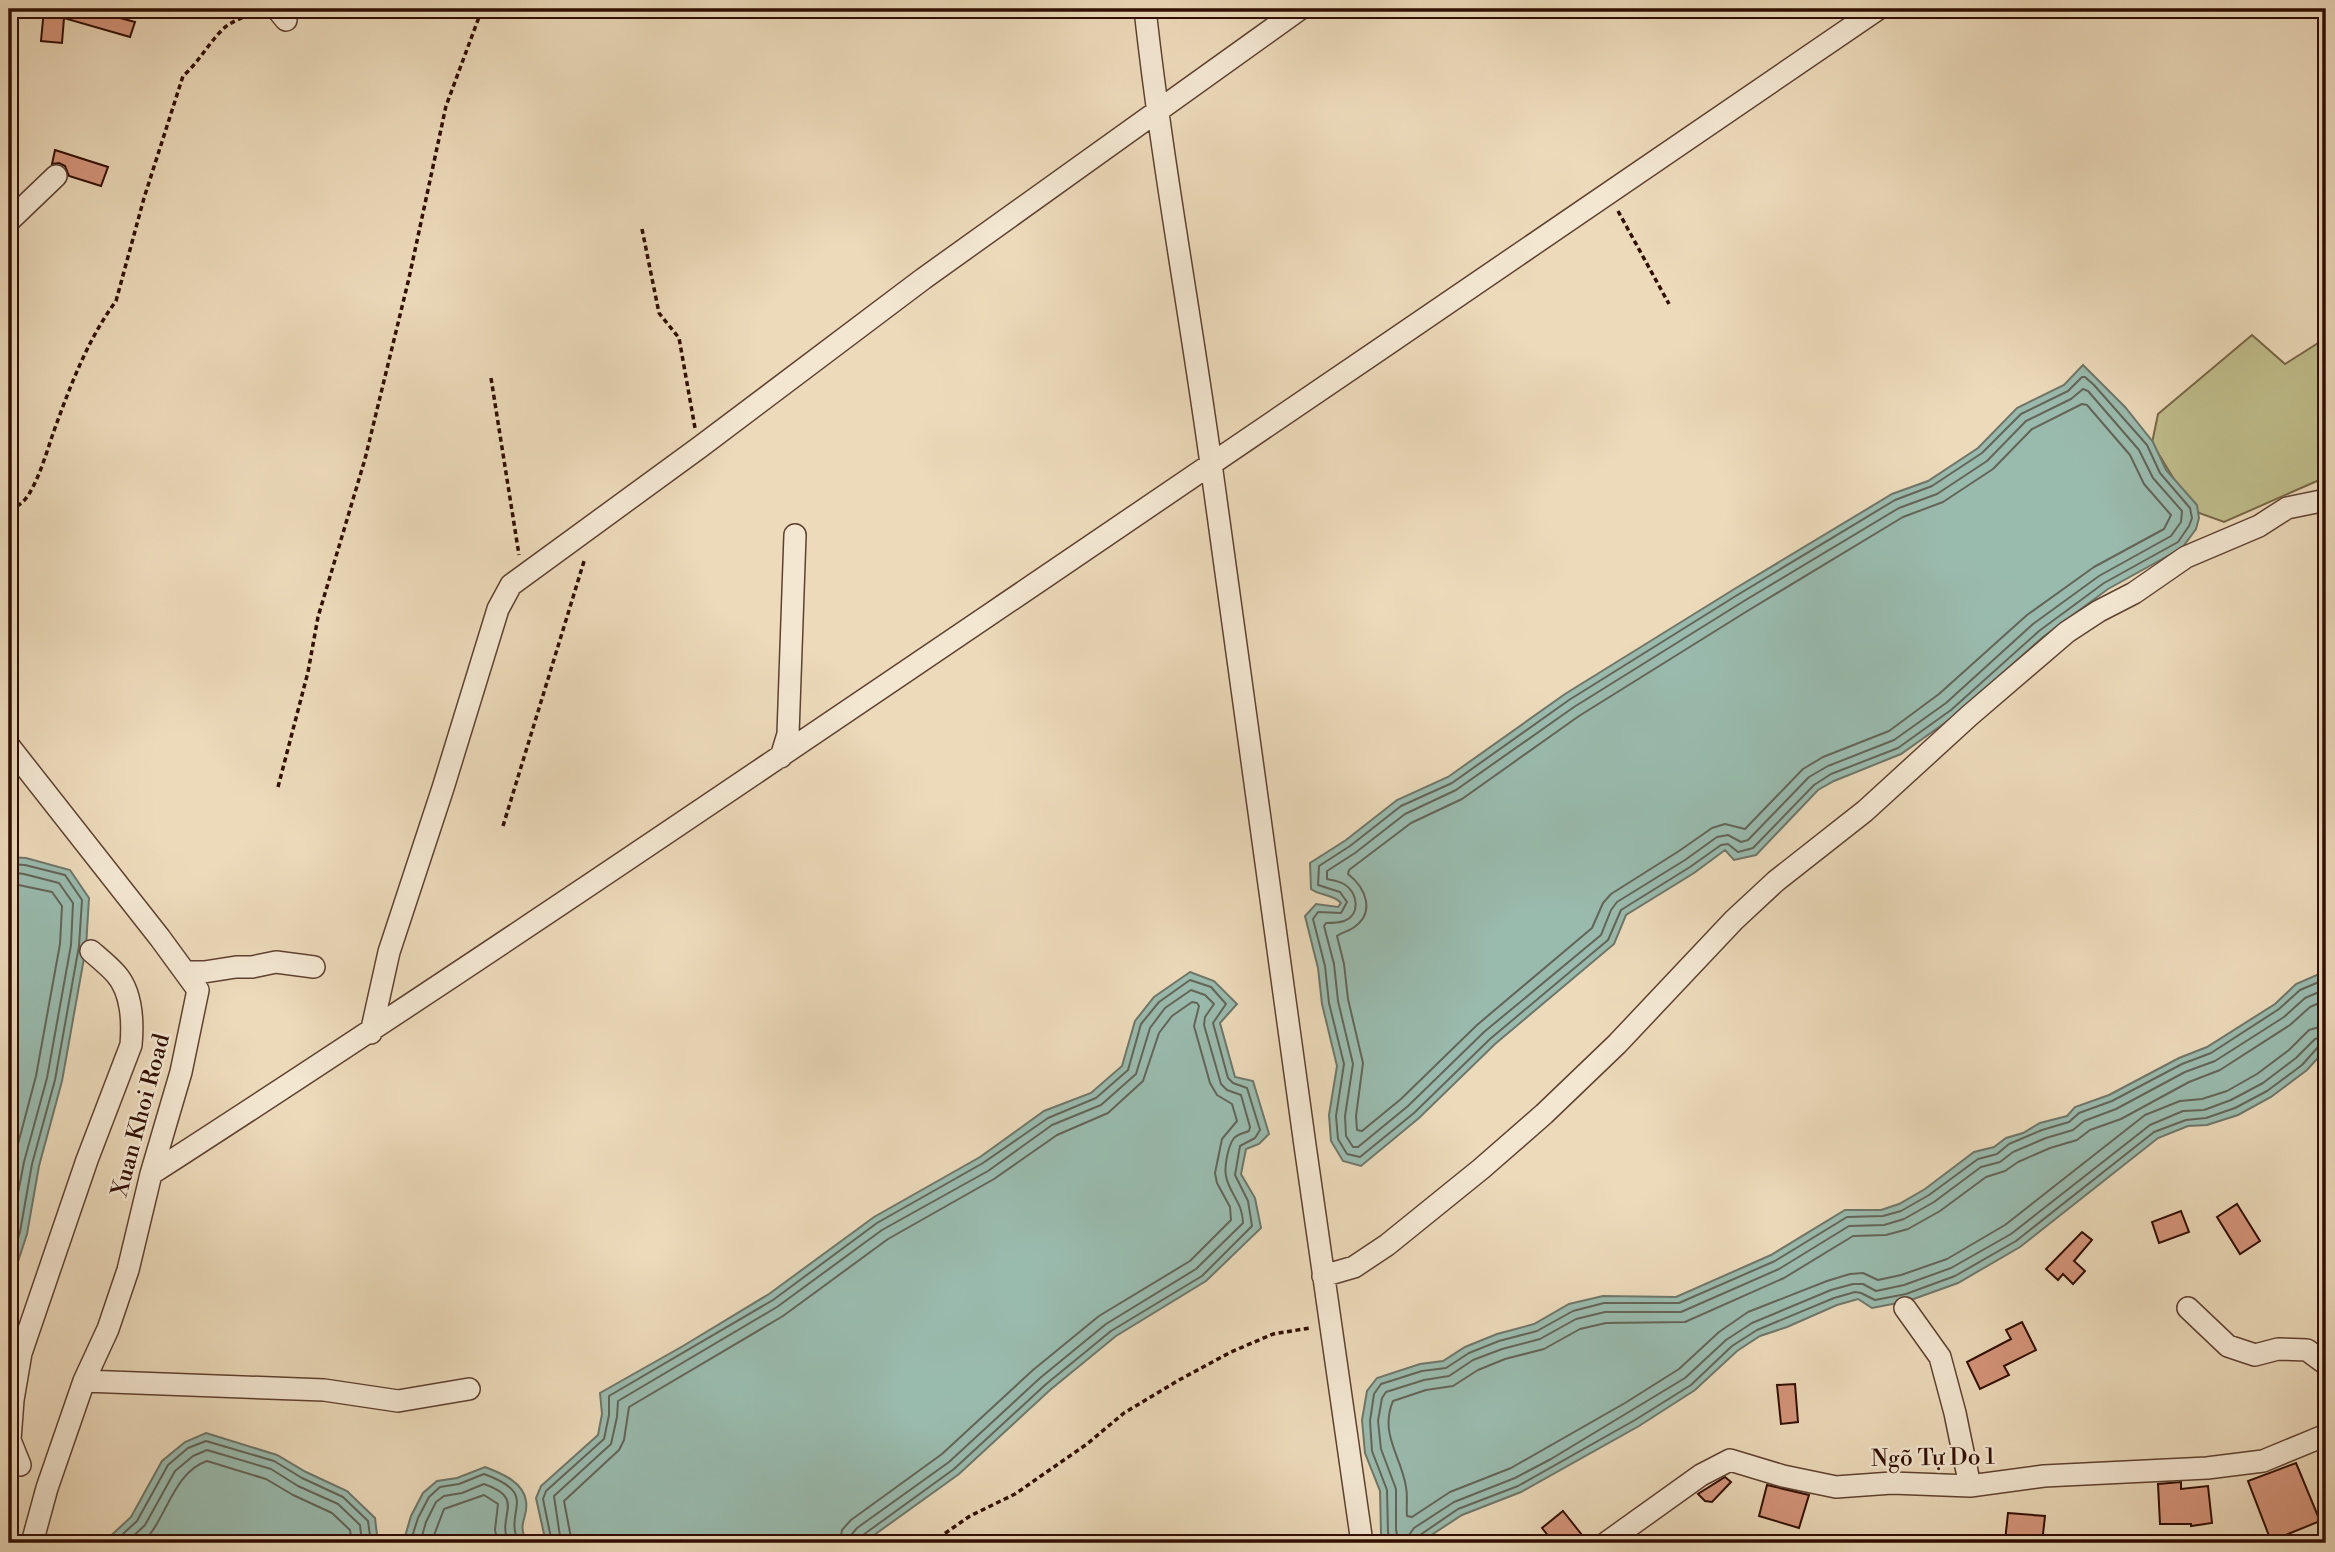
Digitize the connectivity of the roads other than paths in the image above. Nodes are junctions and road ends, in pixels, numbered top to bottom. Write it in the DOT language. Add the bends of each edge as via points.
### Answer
graph roads {
  1 [pos="1145,9"];
  2 [pos="1300,9"];
  3 [pos="1878,9"];
  4 [pos="1157,112"];
  5 [pos="56,176"];
  6 [pos="9,221"];
  7 [pos="1211,465"];
  8 [pos="2326,500"];
  9 [pos="795,535"];
  10 [pos="9,747"];
  11 [pos="781,757"];
  12 [pos="91,951"];
  13 [pos="314,967"];
  14 [pos="186,972"];
  15 [pos="370,1033"];
  16 [pos="151,1174"];
  17 [pos="1323,1276"];
  18 [pos="1905,1308"];
  19 [pos="2188,1308"];
  20 [pos="2326,1364"];
  21 [pos="83,1381"];
  22 [pos="469,1389"];
  23 [pos="2326,1435"];
  24 [pos="15,1462"];
  25 [pos="1970,1486"];
  26 [pos="47,1488"];
  27 [pos="32,1543"];
  28 [pos="1362,1543"];
  29 [pos="1606,1543"];
  1 -- 4 [label="street"];
  2 -- 4 [label="street"];
  3 -- 7 [label="street"];
  4 -- 7 [label="street"];
  4 -- 15 [label="street" via="511,585 498,609 389,952"];
  5 -- 6 [label="street"];
  7 -- 11 [label="street"];
  7 -- 17 [label="street"];
  8 -- 17 [label="street" via="2287,508 2259,526 2186,557 2067,632 1866,811 1776,881 1617,1044 1481,1169 1387,1245 1354,1267"];
  9 -- 11 [label="street" via="788,734"];
  10 -- 14 [label="street, Xuan Khoi Road"];
  11 -- 15 [label="street"];
  12 -- 24 [label="street" via="118,976 133,1025 131,1045 21,1353 10,1440"];
  13 -- 14 [label="street" via="276,962"];
  14 -- 16 [label="street, Xuan Khoi Road" via="198,990 181,1072"];
  15 -- 16 [label="street"];
  16 -- 21 [label="street, Xuan Khoi Road" via="128,1270 108,1329"];
  17 -- 28 [label="street"];
  18 -- 25 [label="street" via="1940,1357"];
  19 -- 20 [label="street" via="2228,1346 2255,1356 2278,1349 2307,1350"];
  21 -- 22 [label="street" via="324,1390 398,1401"];
  21 -- 26 [label="street, Xuan Khoi Road"];
  23 -- 25 [label="street, Ngõ Tự Do 1" via="2263,1461 2044,1476"];
  24 -- 26 [label="street"];
  25 -- 29 [label="street, Ngõ Tự Do 1" via="1892,1483 1836,1487 1730,1460 1701,1475"];
  26 -- 27 [label="street, Xuan Khoi Road"];
}
